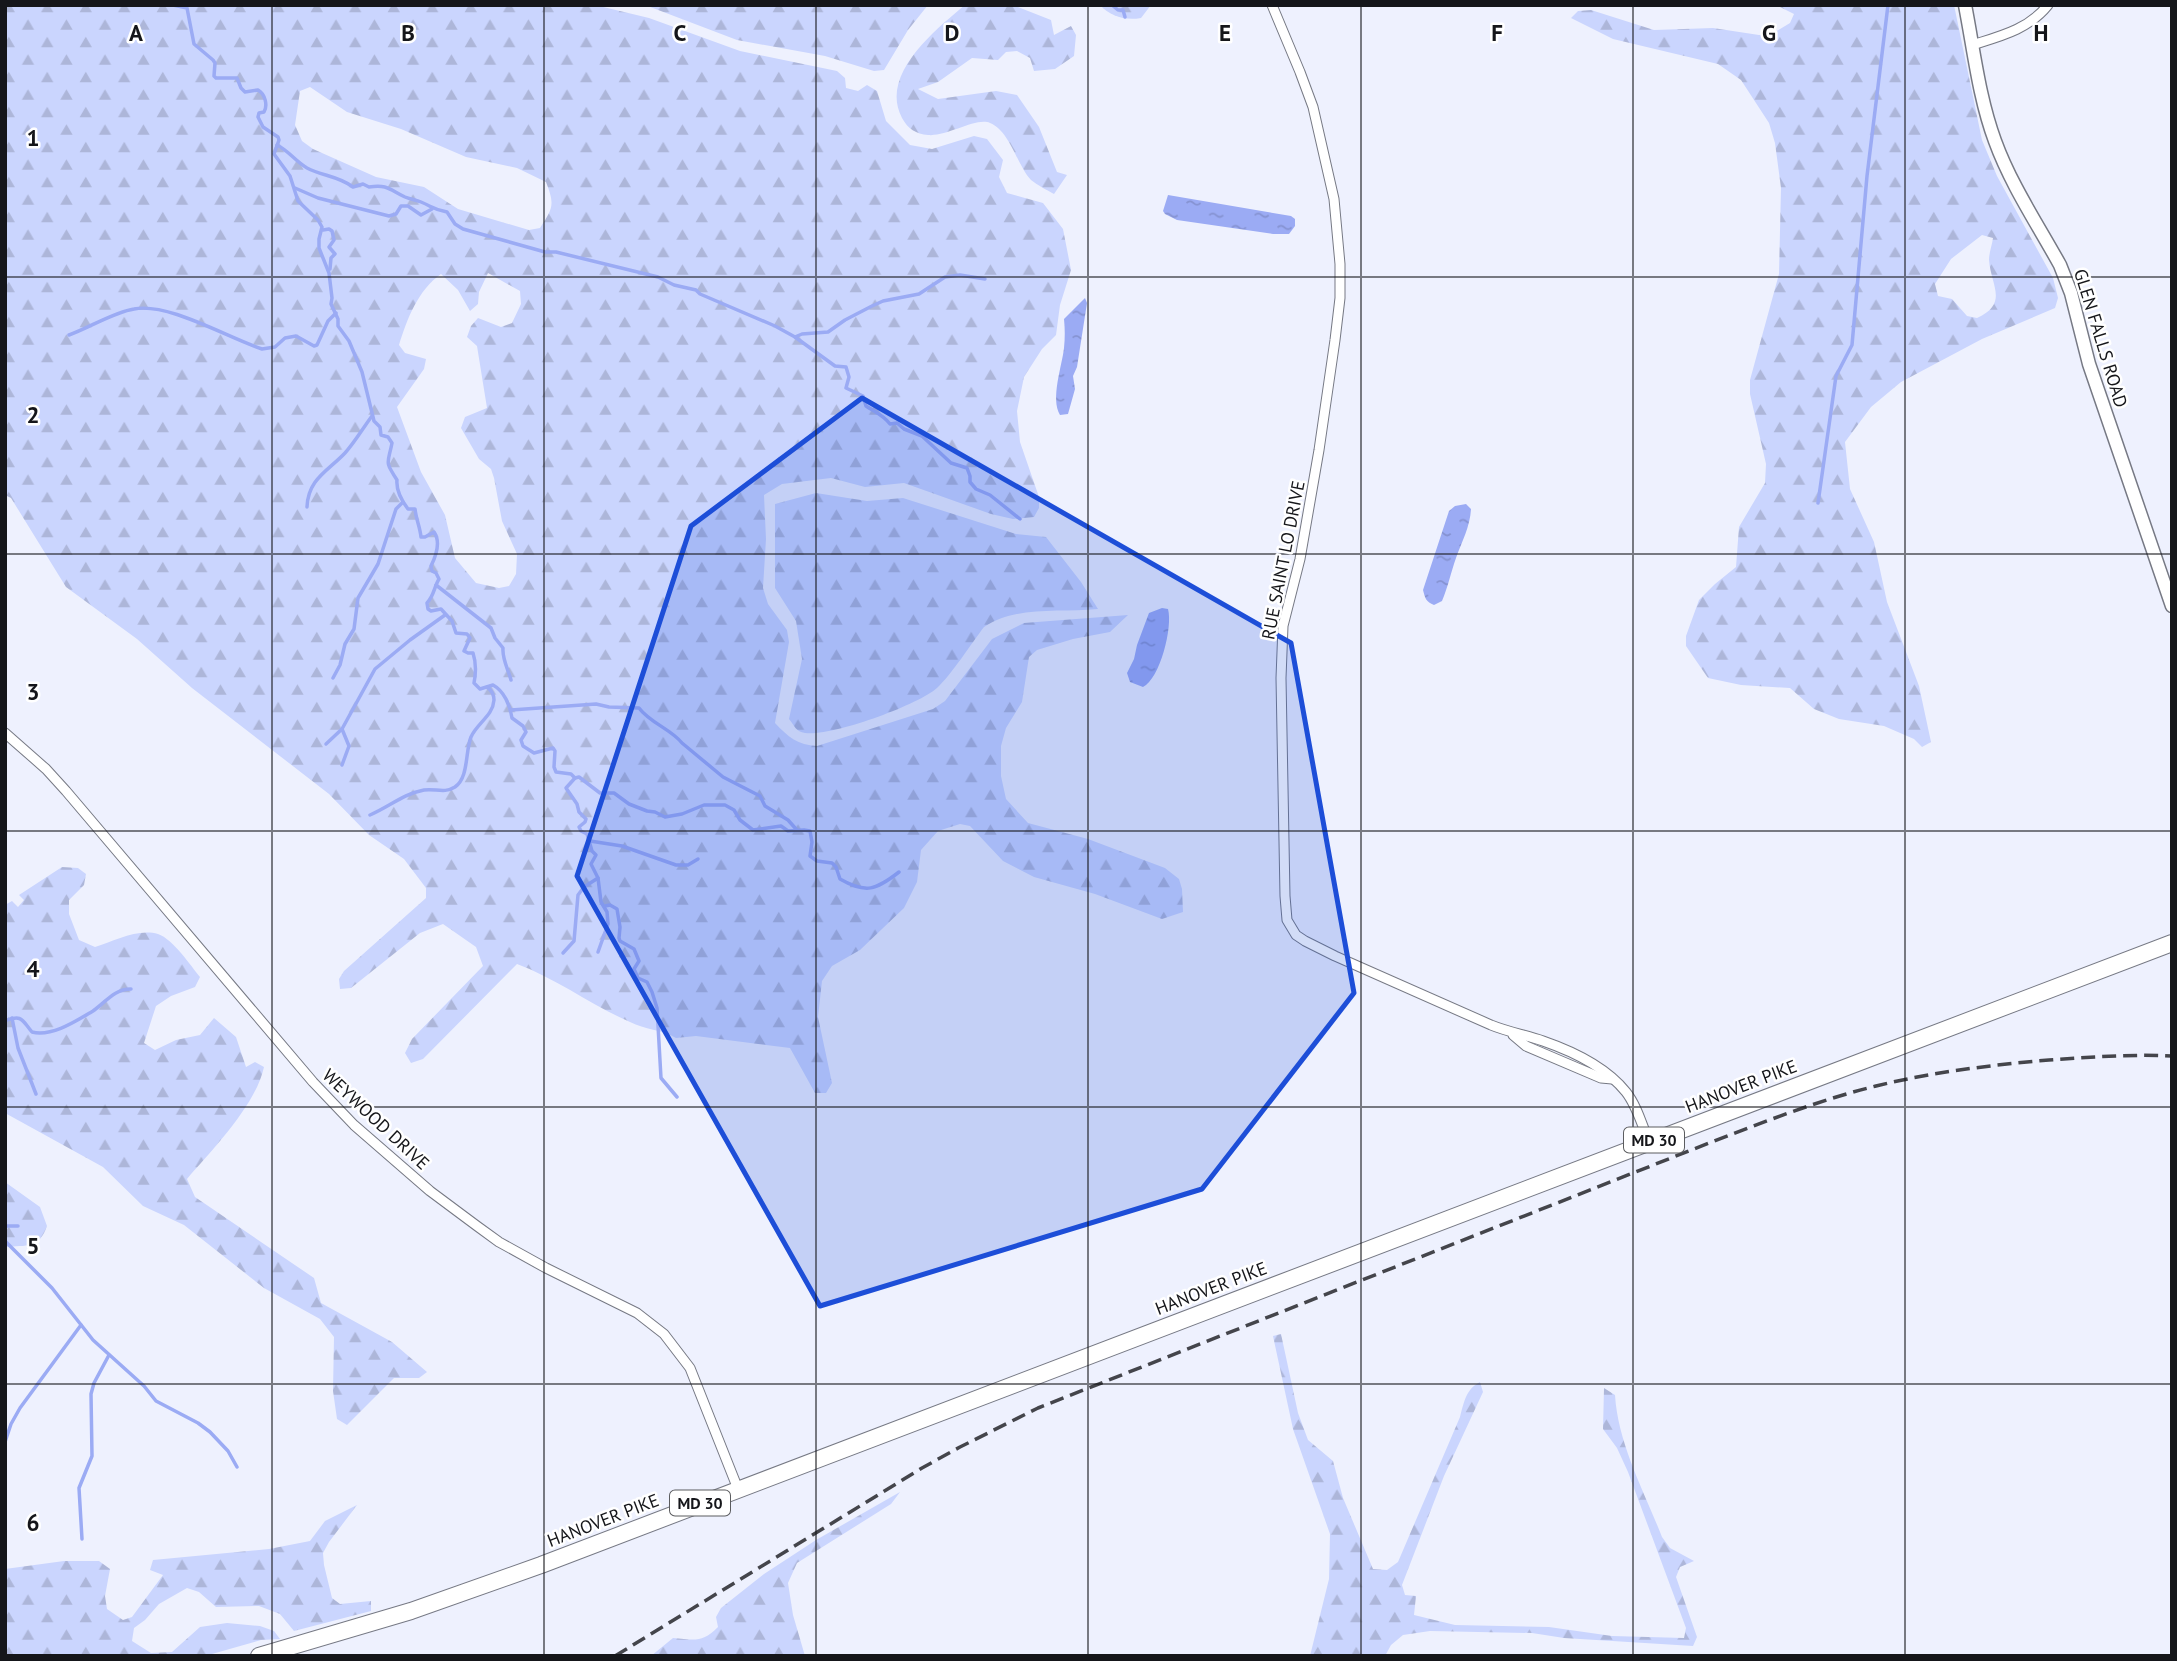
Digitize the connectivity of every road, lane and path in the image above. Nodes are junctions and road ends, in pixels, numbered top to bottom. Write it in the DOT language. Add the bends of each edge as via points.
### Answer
graph roads {
  1 [pos="1272,5"];
  2 [pos="1965,5"];
  3 [pos="2048,5"];
  4 [pos="1972,44"];
  5 [pos="2172,606"];
  6 [pos="5,733"];
  7 [pos="2172,943"];
  8 [pos="1649,1142"];
  9 [pos="738,1489"];
  10 [pos="259,1656"];
  1 -- 8 [label="street, RUE SAINT LO DRIVE" via="1313,107 1334,199 1340,264 1340,298 1319,450 1283,626 1287,920 1296,935 1335,957 1512,1034 1545,1042 1594,1064 1626,1091"];
  2 -- 4 [label="street, GLEN FALLS ROAD"];
  3 -- 4 [label="street" via="2020,29"];
  4 -- 5 [label="street, GLEN FALLS ROAD" via="1996,144 2067,280 2089,364"];
  6 -- 9 [label="street, WEYWOOD DRIVE" via="66,790 354,1125 499,1242 637,1312 664,1334 690,1368"];
  7 -- 8 [label="highway, HANOVER PIKE / MD 30"];
  8 -- 9 [label="highway, HANOVER PIKE / MD 30"];
  9 -- 10 [label="highway, HANOVER PIKE / MD 30" via="470,1590"];
}
